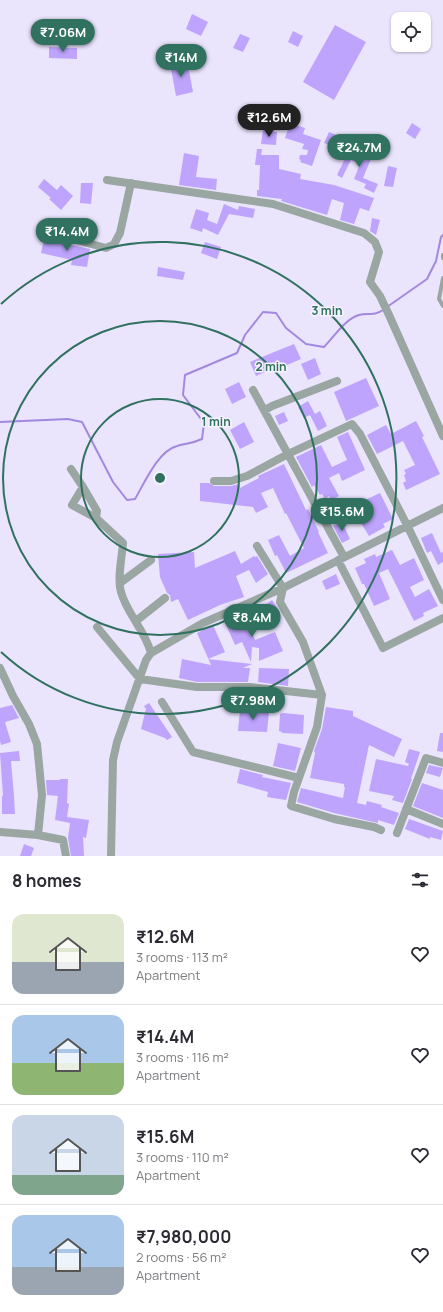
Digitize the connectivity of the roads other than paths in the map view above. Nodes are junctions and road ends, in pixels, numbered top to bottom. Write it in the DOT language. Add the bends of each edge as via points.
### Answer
graph roads {
  1 [pos="107,180"];
  2 [pos="131,183"];
  3 [pos="58,235"];
  4 [pos="443,255"];
  5 [pos="443,258"];
  6 [pos="443,278"];
  7 [pos="443,306"];
  8 [pos="337,381"];
  9 [pos="253,390"];
  10 [pos="265,410"];
  11 [pos="443,436"];
  12 [pos="288,454"];
  13 [pos="71,469"];
  14 [pos="214,481"];
  15 [pos="83,487"];
  16 [pos="443,508"];
  17 [pos="96,518"];
  18 [pos="408,525"];
  19 [pos="257,546"];
  20 [pos="341,559"];
  21 [pos="151,560"];
  22 [pos="120,583"];
  23 [pos="283,588"];
  24 [pos="165,598"];
  25 [pos="443,600"];
  26 [pos="443,618"];
  27 [pos="136,620"];
  28 [pos="97,627"];
  29 [pos="151,653"];
  30 [pos="0,668"];
  31 [pos="140,679"];
  32 [pos="322,695"];
  33 [pos="162,702"];
  34 [pos="443,763"];
  35 [pos="299,778"];
  36 [pos="406,809"];
  37 [pos="443,824"];
  38 [pos="381,830"];
  39 [pos="0,832"];
  40 [pos="397,833"];
  41 [pos="38,835"];
  42 [pos="66,856"];
  43 [pos="111,856"];
  1 -- 2 [label="street"];
  2 -- 3 [label="street" via="120,233 114,244 106,248"];
  2 -- 11 [label="street" via="273,204 364,233 376,242 379,252 370,282 380,296"];
  4 -- 5 [label="lane"];
  6 -- 7 [label="lane" via="439,299"];
  8 -- 10 [label="street"];
  9 -- 10 [label="street"];
  10 -- 12 [label="street"];
  12 -- 14 [label="street" via="247,476 231,481"];
  12 -- 18 [label="street" via="352,424 360,434"];
  12 -- 20 [label="street"];
  13 -- 15 [label="street"];
  15 -- 17 [label="street" via="97,511"];
  15 -- 17 [label="street" via="72,505"];
  16 -- 18 [label="street"];
  17 -- 22 [label="street" via="123,543"];
  18 -- 20 [label="street"];
  18 -- 25 [label="street"];
  19 -- 23 [label="street"];
  20 -- 23 [label="street"];
  20 -- 26 [label="street" via="383,648"];
  21 -- 22 [label="street"];
  22 -- 27 [label="street" via="121,592"];
  23 -- 29 [label="street" via="203,623"];
  23 -- 32 [label="street" via="280,602 303,642"];
  24 -- 27 [label="street"];
  27 -- 29 [label="street"];
  28 -- 31 [label="street"];
  29 -- 31 [label="street"];
  30 -- 41 [label="street" via="37,744 42,795"];
  31 -- 32 [label="street"];
  31 -- 43 [label="street" via="113,760"];
  32 -- 35 [label="street" via="317,727"];
  33 -- 35 [label="street" via="193,752"];
  34 -- 36 [label="street" via="426,758"];
  35 -- 38 [label="street" via="291,806"];
  36 -- 37 [label="street"];
  36 -- 40 [label="street"];
  39 -- 41 [label="street"];
  41 -- 42 [label="street" via="63,840"];
}
